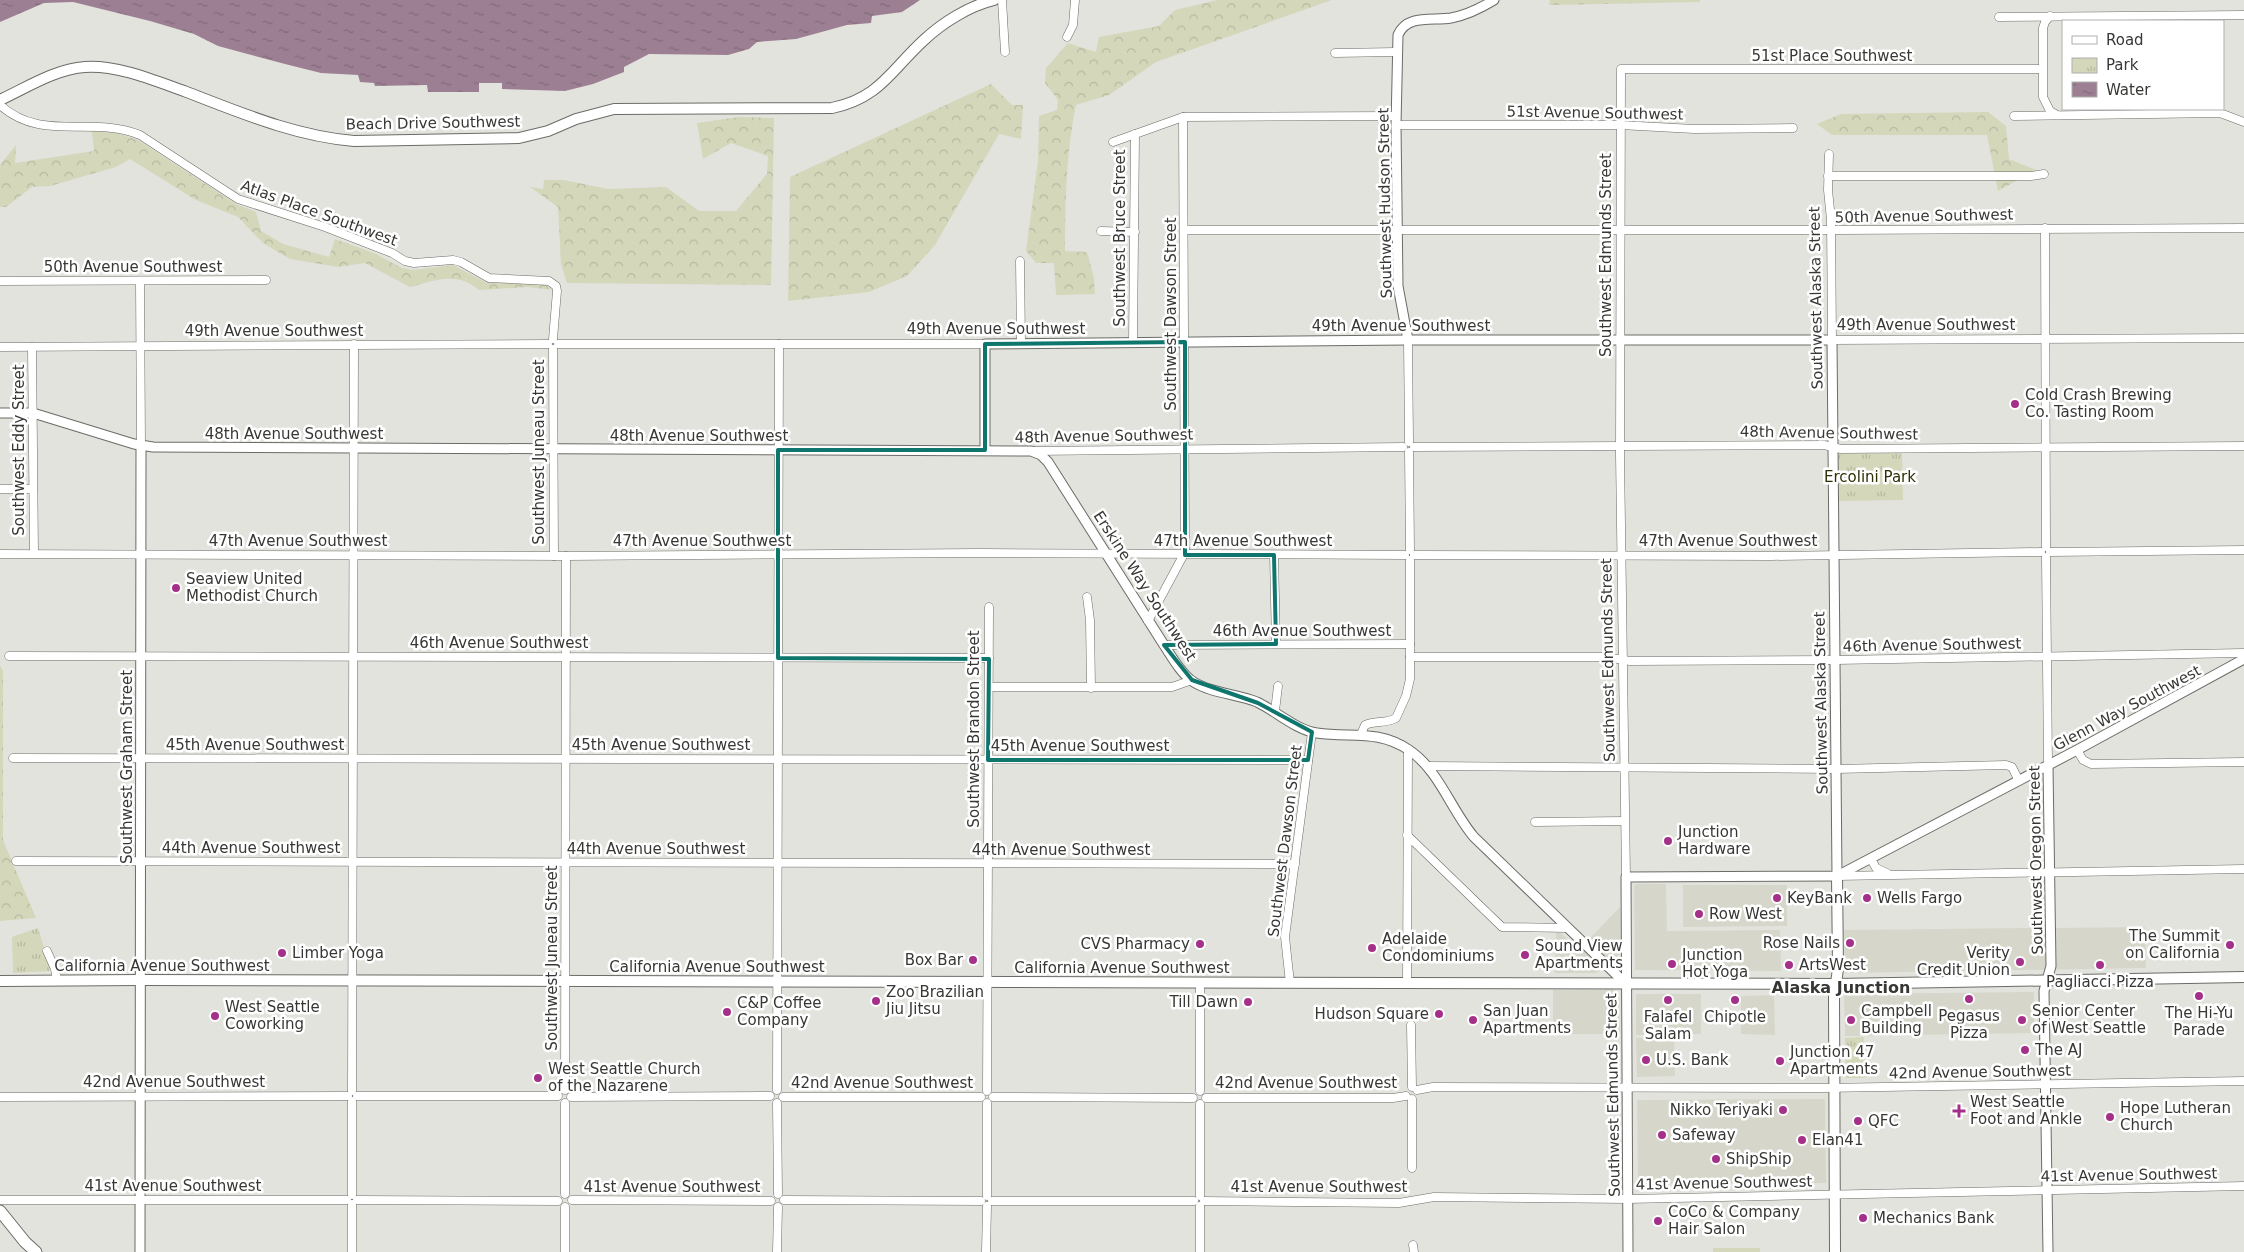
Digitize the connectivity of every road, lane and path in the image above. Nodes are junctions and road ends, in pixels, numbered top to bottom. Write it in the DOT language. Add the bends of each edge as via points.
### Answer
graph roads {
  1 [pos="994,0"];
  2 [pos="1002,0"];
  3 [pos="1075,0"];
  4 [pos="1494,0"];
  5 [pos="2244,15"];
  6 [pos="2050,16"];
  7 [pos="1999,17"];
  8 [pos="1067,37"];
  9 [pos="1005,52"];
  10 [pos="1396,52"];
  11 [pos="1335,53"];
  12 [pos="1621,68"];
  13 [pos="2042,69"];
  14 [pos="0,100"];
  15 [pos="0,105"];
  16 [pos="2058,115"];
  17 [pos="2014,116"];
  18 [pos="1183,117"];
  19 [pos="1396,121"];
  20 [pos="2244,122"];
  21 [pos="1620,125"];
  22 [pos="1793,128"];
  23 [pos="1135,134"];
  24 [pos="1113,142"];
  25 [pos="1830,154"];
  26 [pos="2044,174"];
  27 [pos="1828,176"];
  28 [pos="2045,228"];
  29 [pos="2244,228"];
  30 [pos="1397,229"];
  31 [pos="1184,230"];
  32 [pos="1619,230"];
  33 [pos="1831,230"];
  34 [pos="1101,232"];
  35 [pos="1135,232"];
  36 [pos="1020,261"];
  37 [pos="266,280"];
  38 [pos="0,282"];
  39 [pos="140,282"];
  40 [pos="556,286"];
  41 [pos="2046,338"];
  42 [pos="2244,338"];
  43 [pos="1408,340"];
  44 [pos="1620,340"];
  45 [pos="1832,340"];
  46 [pos="1022,342"];
  47 [pos="1133,342"];
  48 [pos="1184,342"];
  49 [pos="354,344"];
  50 [pos="553,344"];
  51 [pos="779,344"];
  52 [pos="985,344"];
  53 [pos="0,346"];
  54 [pos="32,346"];
  55 [pos="141,346"];
  56 [pos="0,413"];
  57 [pos="33,413"];
  58 [pos="141,446"];
  59 [pos="2244,446"];
  60 [pos="1409,447"];
  61 [pos="1620,447"];
  62 [pos="1833,447"];
  63 [pos="354,448"];
  64 [pos="2045,448"];
  65 [pos="553,449"];
  66 [pos="1185,449"];
  67 [pos="778,450"];
  68 [pos="985,450"];
  69 [pos="1031,451"];
  70 [pos="0,489"];
  71 [pos="33,489"];
  72 [pos="2244,550"];
  73 [pos="2046,552"];
  74 [pos="34,553"];
  75 [pos="0,554"];
  76 [pos="141,554"];
  77 [pos="778,554"];
  78 [pos="1108,554"];
  79 [pos="1184,554"];
  80 [pos="354,555"];
  81 [pos="1274,555"];
  82 [pos="1410,555"];
  83 [pos="1621,555"];
  84 [pos="1834,555"];
  85 [pos="554,556"];
  86 [pos="566,556"];
  87 [pos="1087,597"];
  88 [pos="989,607"];
  89 [pos="1148,621"];
  90 [pos="1276,644"];
  91 [pos="1410,644"];
  92 [pos="1164,645"];
  93 [pos="2244,653"];
  94 [pos="9,656"];
  95 [pos="141,656"];
  96 [pos="353,656"];
  97 [pos="1410,657"];
  98 [pos="2046,657"];
  99 [pos="566,658"];
  100 [pos="778,658"];
  101 [pos="989,658"];
  102 [pos="2244,659"];
  103 [pos="1622,660"];
  104 [pos="1836,660"];
  105 [pos="1192,680"];
  106 [pos="1278,686"];
  107 [pos="989,687"];
  108 [pos="1091,688"];
  109 [pos="1275,711"];
  110 [pos="1312,732"];
  111 [pos="1361,734"];
  112 [pos="1408,749"];
  113 [pos="2077,750"];
  114 [pos="13,758"];
  115 [pos="141,758"];
  116 [pos="353,758"];
  117 [pos="566,758"];
  118 [pos="778,760"];
  119 [pos="988,760"];
  120 [pos="1308,760"];
  121 [pos="2244,762"];
  122 [pos="1428,766"];
  123 [pos="2048,766"];
  124 [pos="1623,768"];
  125 [pos="1837,769"];
  126 [pos="2019,781"];
  127 [pos="1624,821"];
  128 [pos="1535,822"];
  129 [pos="1407,835"];
  130 [pos="1871,858"];
  131 [pos="16,861"];
  132 [pos="141,862"];
  133 [pos="353,862"];
  134 [pos="566,862"];
  135 [pos="778,863"];
  136 [pos="988,863"];
  137 [pos="1295,864"];
  138 [pos="2244,870"];
  139 [pos="2049,872"];
  140 [pos="1893,875"];
  141 [pos="1837,876"];
  142 [pos="1626,878"];
  143 [pos="1567,928"];
  144 [pos="47,951"];
  145 [pos="2244,977"];
  146 [pos="140,980"];
  147 [pos="0,981"];
  148 [pos="57,981"];
  149 [pos="352,982"];
  150 [pos="565,982"];
  151 [pos="777,982"];
  152 [pos="987,982"];
  153 [pos="1407,982"];
  154 [pos="2045,982"];
  155 [pos="1200,983"];
  156 [pos="1290,983"];
  157 [pos="1625,983"];
  158 [pos="1836,984"];
  159 [pos="1411,1025"];
  160 [pos="2244,1081"];
  161 [pos="2045,1085"];
  162 [pos="1626,1087"];
  163 [pos="1834,1088"];
  164 [pos="1414,1089"];
  165 [pos="565,1090"];
  166 [pos="777,1090"];
  167 [pos="1200,1091"];
  168 [pos="140,1095"];
  169 [pos="352,1096"];
  170 [pos="558,1096"];
  171 [pos="770,1096"];
  172 [pos="0,1097"];
  173 [pos="989,1097"];
  174 [pos="1409,1097"];
  175 [pos="1193,1098"];
  176 [pos="568,1100"];
  177 [pos="780,1100"];
  178 [pos="1203,1101"];
  179 [pos="1412,1168"];
  180 [pos="2244,1186"];
  181 [pos="2047,1190"];
  182 [pos="565,1194"];
  183 [pos="778,1194"];
  184 [pos="1835,1195"];
  185 [pos="140,1199"];
  186 [pos="1628,1199"];
  187 [pos="0,1200"];
  188 [pos="352,1200"];
  189 [pos="572,1200"];
  190 [pos="772,1200"];
  191 [pos="784,1200"];
  192 [pos="558,1201"];
  193 [pos="987,1201"];
  194 [pos="1200,1201"];
  195 [pos="565,1207"];
  196 [pos="778,1207"];
  197 [pos="0,1210"];
  198 [pos="36,1252"];
  199 [pos="140,1252"];
  200 [pos="352,1252"];
  201 [pos="565,1252"];
  202 [pos="777,1252"];
  203 [pos="986,1252"];
  204 [pos="1200,1252"];
  205 [pos="1628,1252"];
  206 [pos="1835,1252"];
  207 [pos="2048,1252"];
  1 -- 14 [label="main road, Beach Drive Southwest" via="963,12 923,40 880,87 846,105 832,108 614,109 519,138 354,141 280,127 147,77 103,68 84,67 62,72"];
  2 -- 9 [label="street"];
  3 -- 8 [label="street" via="1073,25"];
  4 -- 10 [label="street, Southwest Hudson Street" via="1466,14 1415,20 1404,25 1398,34"];
  5 -- 6 [label="street"];
  6 -- 7 [label="street"];
  6 -- 13 [label="street" via="2043,28"];
  10 -- 11 [label="street"];
  10 -- 19 [label="street, Southwest Hudson Street"];
  12 -- 13 [label="street, 51st Place Southwest"];
  12 -- 21 [label="street, Southwest Edmunds Street"];
  13 -- 16 [label="street" via="2043,97 2050,112"];
  15 -- 40 [label="street, Atlas Place Southwest" via="15,116 38,125 107,126 129,130 238,199 334,231 405,261 452,260 489,278 541,279"];
  16 -- 17 [label="street"];
  16 -- 20 [label="street" via="2220,113"];
  18 -- 19 [label="street, 51st Avenue Southwest"];
  18 -- 23 [label="street, 51st Avenue Southwest"];
  18 -- 31 [label="street, Southwest Dawson Street"];
  19 -- 21 [label="street, 51st Avenue Southwest"];
  19 -- 30 [label="street, Southwest Hudson Street"];
  21 -- 22 [label="street, 51st Avenue Southwest" via="1694,129"];
  21 -- 32 [label="street, Southwest Edmunds Street"];
  23 -- 24 [label="street, 51st Avenue Southwest"];
  23 -- 35 [label="street, Southwest Bruce Street"];
  25 -- 27 [label="street, Southwest Alaska Street"];
  26 -- 27 [label="street"];
  27 -- 33 [label="street, Southwest Alaska Street"];
  28 -- 29 [label="street, 50th Avenue Southwest"];
  28 -- 33 [label="street, 50th Avenue Southwest"];
  28 -- 41 [label="street, Southwest Oregon Street"];
  30 -- 31 [label="street, 50th Avenue Southwest"];
  30 -- 32 [label="street, 50th Avenue Southwest"];
  30 -- 43 [label="street, Southwest Hudson Street" via="1399,298"];
  31 -- 48 [label="street, Southwest Dawson Street"];
  32 -- 33 [label="street, 50th Avenue Southwest"];
  32 -- 44 [label="street, Southwest Edmunds Street"];
  33 -- 45 [label="street, Southwest Alaska Street"];
  34 -- 35 [label="street"];
  35 -- 47 [label="street, Southwest Bruce Street"];
  36 -- 46 [label="street"];
  37 -- 39 [label="street, 50th Avenue Southwest"];
  38 -- 39 [label="street, 50th Avenue Southwest"];
  39 -- 55 [label="street, Southwest Graham Street"];
  40 -- 50 [label="street, Southwest Juneau Street" via="558,296"];
  41 -- 42 [label="street, 49th Avenue Southwest"];
  41 -- 45 [label="street, 49th Avenue Southwest"];
  41 -- 64 [label="street, Southwest Oregon Street"];
  43 -- 44 [label="street, 49th Avenue Southwest"];
  43 -- 48 [label="street, 49th Avenue Southwest"];
  43 -- 60 [label="street, Southwest Hudson Street"];
  44 -- 45 [label="street, 49th Avenue Southwest"];
  44 -- 61 [label="street, Southwest Edmunds Street"];
  45 -- 62 [label="street, Southwest Alaska Street"];
  46 -- 47 [label="street, 49th Avenue Southwest"];
  46 -- 52 [label="street, 49th Avenue Southwest"];
  47 -- 48 [label="street, 49th Avenue Southwest"];
  48 -- 66 [label="street, Southwest Dawson Street"];
  49 -- 50 [label="street, 49th Avenue Southwest"];
  49 -- 55 [label="street, 49th Avenue Southwest"];
  49 -- 63 [label="street"];
  50 -- 51 [label="street, 49th Avenue Southwest"];
  50 -- 65 [label="street, Southwest Juneau Street"];
  51 -- 52 [label="street, 49th Avenue Southwest"];
  51 -- 67 [label="street"];
  52 -- 68 [label="street"];
  53 -- 54 [label="street, 49th Avenue Southwest"];
  54 -- 55 [label="street, 49th Avenue Southwest"];
  54 -- 57 [label="street, Southwest Eddy Street"];
  55 -- 58 [label="street, Southwest Graham Street"];
  56 -- 57 [label="street, 48th Avenue Southwest"];
  57 -- 58 [label="street, 48th Avenue Southwest"];
  57 -- 71 [label="street, Southwest Eddy Street"];
  58 -- 63 [label="street, 48th Avenue Southwest"];
  58 -- 76 [label="street, Southwest Graham Street"];
  59 -- 64 [label="street, 48th Avenue Southwest"];
  60 -- 61 [label="street, 48th Avenue Southwest"];
  60 -- 66 [label="street, 48th Avenue Southwest"];
  60 -- 82 [label="street, Southwest Hudson Street"];
  61 -- 62 [label="street, 48th Avenue Southwest"];
  61 -- 83 [label="street, Southwest Edmunds Street"];
  62 -- 64 [label="street, 48th Avenue Southwest"];
  62 -- 84 [label="street, Southwest Alaska Street"];
  63 -- 65 [label="street, 48th Avenue Southwest"];
  63 -- 80 [label="street"];
  64 -- 73 [label="street, Southwest Oregon Street"];
  65 -- 67 [label="street, 48th Avenue Southwest"];
  65 -- 85 [label="street, Southwest Juneau Street"];
  66 -- 69 [label="street, 48th Avenue Southwest"];
  66 -- 79 [label="street, Southwest Dawson Street"];
  67 -- 68 [label="street, 48th Avenue Southwest"];
  67 -- 77 [label="street"];
  68 -- 69 [label="street, 48th Avenue Southwest"];
  69 -- 78 [label="street, Erskine Way Southwest" via="1048,462"];
  70 -- 71 [label="street"];
  71 -- 74 [label="street, Southwest Eddy Street"];
  72 -- 73 [label="street, 47th Avenue Southwest"];
  73 -- 84 [label="street, 47th Avenue Southwest"];
  73 -- 98 [label="street, Southwest Oregon Street"];
  74 -- 75 [label="street, 47th Avenue Southwest"];
  74 -- 76 [label="street, 47th Avenue Southwest"];
  76 -- 80 [label="street, 47th Avenue Southwest"];
  76 -- 95 [label="street, Southwest Graham Street"];
  77 -- 78 [label="street, 47th Avenue Southwest"];
  77 -- 86 [label="street, 47th Avenue Southwest"];
  77 -- 100 [label="street"];
  78 -- 79 [label="street, 47th Avenue Southwest"];
  78 -- 89 [label="street, Erskine Way Southwest"];
  79 -- 81 [label="street, 47th Avenue Southwest"];
  79 -- 89 [label="street, Southwest Dawson Street"];
  80 -- 85 [label="street, 47th Avenue Southwest"];
  80 -- 96 [label="street"];
  81 -- 82 [label="street, 47th Avenue Southwest"];
  81 -- 90 [label="street"];
  82 -- 83 [label="street, 47th Avenue Southwest"];
  82 -- 91 [label="street, Southwest Hudson Street"];
  83 -- 84 [label="street, 47th Avenue Southwest"];
  83 -- 103 [label="street, Southwest Edmunds Street"];
  84 -- 104 [label="street, Southwest Alaska Street"];
  85 -- 86 [label="street, 47th Avenue Southwest"];
  86 -- 99 [label="street, Southwest Juneau Street"];
  87 -- 108 [label="street"];
  88 -- 101 [label="street, Southwest Brandon Street"];
  89 -- 92 [label="street, Erskine Way Southwest"];
  90 -- 91 [label="street, 46th Avenue Southwest"];
  90 -- 92 [label="street, 46th Avenue Southwest"];
  91 -- 97 [label="street, Southwest Hudson Street"];
  92 -- 105 [label="street, Erskine Way Southwest"];
  93 -- 98 [label="street, 46th Avenue Southwest"];
  94 -- 95 [label="street, 46th Avenue Southwest"];
  95 -- 96 [label="street, 46th Avenue Southwest"];
  95 -- 115 [label="street, Southwest Graham Street"];
  96 -- 99 [label="street, 46th Avenue Southwest"];
  96 -- 116 [label="street"];
  97 -- 103 [label="street, 46th Avenue Southwest" via="1606,657"];
  97 -- 111 [label="street, Southwest Hudson Street" via="1409,689 1396,718 1370,722"];
  98 -- 104 [label="street, 46th Avenue Southwest"];
  98 -- 123 [label="street, Southwest Oregon Street"];
  99 -- 100 [label="street, 46th Avenue Southwest"];
  99 -- 117 [label="street, Southwest Juneau Street"];
  100 -- 101 [label="street, 46th Avenue Southwest"];
  100 -- 118 [label="street"];
  101 -- 107 [label="street, Southwest Brandon Street"];
  102 -- 113 [label="street, Glenn Way Southwest"];
  103 -- 104 [label="street, 46th Avenue Southwest"];
  103 -- 124 [label="street, Southwest Edmunds Street"];
  104 -- 125 [label="street, Southwest Alaska Street"];
  105 -- 108 [label="street" via="1172,687"];
  105 -- 109 [label="street, Erskine Way Southwest"];
  106 -- 109 [label="street"];
  107 -- 108 [label="street"];
  107 -- 119 [label="street, Southwest Brandon Street"];
  109 -- 110 [label="street, Erskine Way Southwest"];
  110 -- 111 [label="street, Erskine Way Southwest"];
  110 -- 120 [label="street, Southwest Dawson Street"];
  111 -- 112 [label="street, Erskine Way Southwest" via="1381,737"];
  112 -- 122 [label="street, Erskine Way Southwest"];
  112 -- 129 [label="street"];
  113 -- 121 [label="street" via="2083,760 2091,764"];
  113 -- 123 [label="street, Glenn Way Southwest"];
  114 -- 115 [label="street, 45th Avenue Southwest"];
  115 -- 116 [label="street, 45th Avenue Southwest"];
  115 -- 132 [label="street, Southwest Graham Street"];
  116 -- 117 [label="street, 45th Avenue Southwest"];
  116 -- 133 [label="street"];
  117 -- 118 [label="street, 45th Avenue Southwest"];
  117 -- 134 [label="street, Southwest Juneau Street"];
  118 -- 119 [label="street, 45th Avenue Southwest"];
  118 -- 135 [label="street"];
  119 -- 120 [label="street, 45th Avenue Southwest"];
  119 -- 136 [label="street, Southwest Brandon Street"];
  120 -- 137 [label="street, Southwest Dawson Street"];
  122 -- 124 [label="street"];
  122 -- 143 [label="street, Erskine Way Southwest" via="1461,822"];
  123 -- 126 [label="street, Glenn Way Southwest"];
  123 -- 139 [label="street, Southwest Oregon Street"];
  124 -- 125 [label="street"];
  124 -- 127 [label="street, Southwest Edmunds Street"];
  125 -- 126 [label="street" via="2006,765 2012,767"];
  125 -- 141 [label="street, Southwest Alaska Street"];
  126 -- 130 [label="street, Glenn Way Southwest"];
  127 -- 128 [label="street"];
  127 -- 142 [label="street, Southwest Edmunds Street"];
  129 -- 143 [label="street" via="1502,927"];
  129 -- 153 [label="street"];
  130 -- 140 [label="street" via="1878,870"];
  130 -- 141 [label="street, Glenn Way Southwest"];
  131 -- 132 [label="street, 44th Avenue Southwest"];
  132 -- 133 [label="street, 44th Avenue Southwest"];
  132 -- 146 [label="street, Southwest Graham Street"];
  133 -- 134 [label="street, 44th Avenue Southwest"];
  133 -- 149 [label="street"];
  134 -- 135 [label="street, 44th Avenue Southwest"];
  134 -- 150 [label="street, Southwest Juneau Street"];
  135 -- 136 [label="street, 44th Avenue Southwest"];
  135 -- 151 [label="street"];
  136 -- 137 [label="street, 44th Avenue Southwest"];
  136 -- 152 [label="street, Southwest Brandon Street"];
  137 -- 156 [label="street, Southwest Dawson Street" via="1285,937"];
  138 -- 139 [label="street"];
  139 -- 140 [label="street"];
  139 -- 154 [label="street, Southwest Oregon Street" via="2051,966"];
  140 -- 141 [label="street"];
  141 -- 142 [label="street"];
  141 -- 158 [label="main road, Southwest Alaska Street"];
  142 -- 157 [label="street, Southwest Edmunds Street"];
  143 -- 157 [label="street, Erskine Way Southwest"];
  144 -- 148 [label="street"];
  145 -- 154 [label="main road, California Avenue Southwest"];
  146 -- 148 [label="main road, California Avenue Southwest"];
  146 -- 149 [label="main road, California Avenue Southwest"];
  146 -- 168 [label="street, Southwest Graham Street"];
  147 -- 148 [label="main road, California Avenue Southwest"];
  149 -- 150 [label="main road, California Avenue Southwest"];
  149 -- 169 [label="street"];
  150 -- 151 [label="main road, California Avenue Southwest"];
  150 -- 165 [label="street, Southwest Juneau Street"];
  151 -- 152 [label="main road, California Avenue Southwest"];
  151 -- 166 [label="street"];
  152 -- 155 [label="main road, California Avenue Southwest"];
  152 -- 173 [label="street, Southwest Brandon Street"];
  153 -- 156 [label="main road, California Avenue Southwest"];
  153 -- 157 [label="main road, California Avenue Southwest"];
  154 -- 158 [label="main road, California Avenue Southwest"];
  154 -- 161 [label="street, Southwest Oregon Street"];
  155 -- 156 [label="main road, California Avenue Southwest"];
  155 -- 167 [label="street"];
  157 -- 158 [label="main road, California Avenue Southwest"];
  157 -- 162 [label="street, Southwest Edmunds Street"];
  158 -- 163 [label="main road, Southwest Alaska Street"];
  159 -- 164 [label="street"];
  160 -- 161 [label="street, 42nd Avenue Southwest"];
  161 -- 163 [label="street, 42nd Avenue Southwest"];
  161 -- 181 [label="street, Southwest Oregon Street"];
  162 -- 163 [label="street, 42nd Avenue Southwest"];
  162 -- 164 [label="street, 42nd Avenue Southwest"];
  162 -- 186 [label="street, Southwest Edmunds Street"];
  163 -- 184 [label="main road, Southwest Alaska Street"];
  164 -- 174 [label="street" via="1417,1096"];
  165 -- 170 [label="street"];
  165 -- 176 [label="street" via="570,1092"];
  166 -- 171 [label="street"];
  166 -- 177 [label="street" via="781,1092"];
  167 -- 175 [label="street"];
  167 -- 178 [label="street" via="1204,1093"];
  168 -- 169 [label="street, 42nd Avenue Southwest"];
  168 -- 172 [label="street, 42nd Avenue Southwest"];
  168 -- 185 [label="street, Southwest Graham Street"];
  169 -- 170 [label="street, 42nd Avenue Southwest"];
  169 -- 188 [label="street"];
  170 -- 176 [label="street" via="560,1101"];
  171 -- 176 [label="street, 42nd Avenue Southwest"];
  171 -- 177 [label="street" via="772,1101"];
  173 -- 175 [label="street, 42nd Avenue Southwest"];
  173 -- 177 [label="street, 42nd Avenue Southwest" via="982,1093 981,1097"];
  173 -- 193 [label="street, Southwest Brandon Street"];
  174 -- 178 [label="street, 42nd Avenue Southwest"];
  174 -- 179 [label="street"];
  175 -- 178 [label="street" via="1195,1102"];
  176 -- 182 [label="street"];
  177 -- 183 [label="street"];
  178 -- 194 [label="street"];
  180 -- 181 [label="street, 41st Avenue Southwest"];
  181 -- 184 [label="street, 41st Avenue Southwest"];
  181 -- 207 [label="street, Southwest Oregon Street"];
  182 -- 189 [label="street"];
  182 -- 192 [label="street"];
  183 -- 190 [label="street"];
  183 -- 191 [label="street"];
  184 -- 186 [label="street, 41st Avenue Southwest"];
  184 -- 206 [label="main road, Southwest Alaska Street"];
  185 -- 187 [label="street, 41st Avenue Southwest"];
  185 -- 188 [label="street, 41st Avenue Southwest"];
  185 -- 199 [label="street, Southwest Graham Street"];
  186 -- 194 [label="street, 41st Avenue Southwest" via="1434,1197 1399,1203"];
  186 -- 205 [label="street, Southwest Edmunds Street"];
  188 -- 192 [label="street, 41st Avenue Southwest"];
  188 -- 200 [label="street"];
  189 -- 190 [label="street, 41st Avenue Southwest"];
  189 -- 195 [label="street" via="570,1206"];
  190 -- 196 [label="street"];
  191 -- 193 [label="street, 41st Avenue Southwest"];
  191 -- 196 [label="street"];
  192 -- 195 [label="street"];
  193 -- 194 [label="street, 41st Avenue Southwest"];
  193 -- 203 [label="street, Southwest Brandon Street"];
  194 -- 204 [label="street"];
  195 -- 201 [label="street"];
  196 -- 202 [label="street"];
  197 -- 198 [label="main road"];
}
